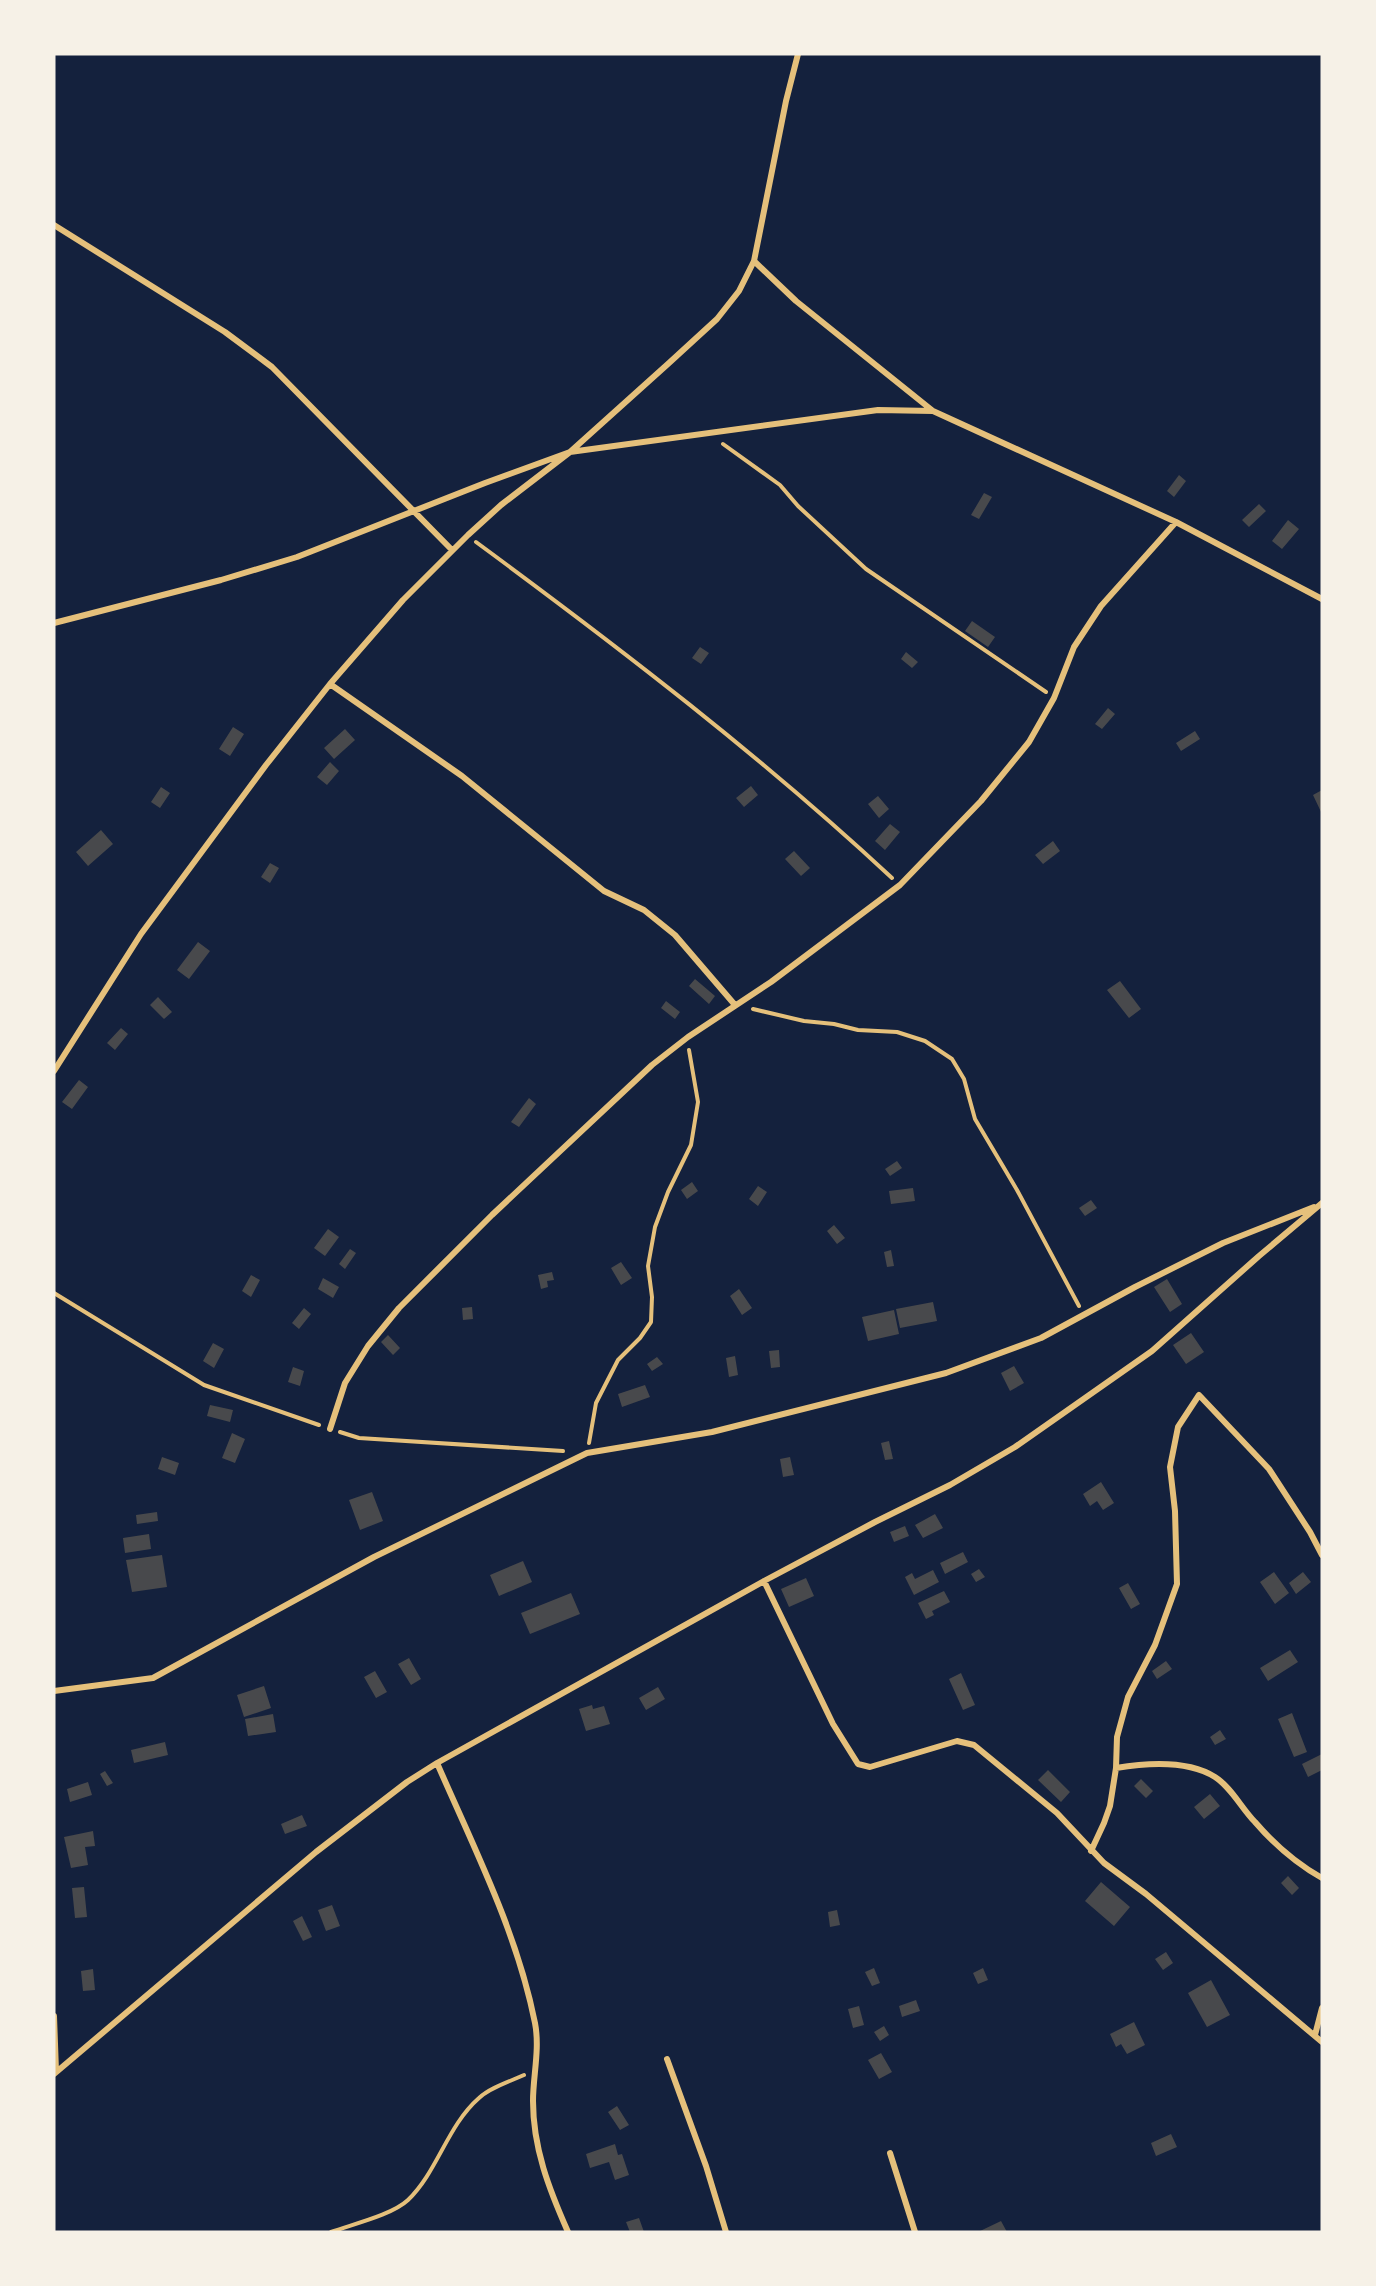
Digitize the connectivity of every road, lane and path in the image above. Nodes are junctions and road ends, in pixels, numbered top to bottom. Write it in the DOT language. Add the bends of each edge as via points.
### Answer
graph roads {
  1 [pos="798,54"];
  2 [pos="54,225"];
  3 [pos="754,261"];
  4 [pos="933,411"];
  5 [pos="706,432"];
  6 [pos="570,452"];
  7 [pos="415,512"];
  8 [pos="1176,522"];
  9 [pos="468,535"];
  10 [pos="453,550"];
  11 [pos="1322,599"];
  12 [pos="54,622"];
  13 [pos="330,684"];
  14 [pos="1054,698"];
  15 [pos="900,885"];
  16 [pos="735,1005"];
  17 [pos="688,1037"];
  18 [pos="54,1071"];
  19 [pos="1321,1204"];
  20 [pos="54,1293"];
  21 [pos="1084,1315"];
  22 [pos="330,1429"];
  23 [pos="587,1453"];
  24 [pos="1322,1555"];
  25 [pos="764,1581"];
  26 [pos="54,1691"];
  27 [pos="437,1763"];
  28 [pos="1116,1768"];
  29 [pos="1091,1851"];
  30 [pos="1322,1878"];
  31 [pos="1322,2008"];
  32 [pos="54,2016"];
  33 [pos="1315,2035"];
  34 [pos="1322,2042"];
  35 [pos="667,2059"];
  36 [pos="535,2070"];
  37 [pos="55,2073"];
  38 [pos="890,2153"];
  39 [pos="332,2232"];
  40 [pos="568,2232"];
  41 [pos="726,2232"];
  42 [pos="915,2232"];
  1 -- 3 [label="street"];
  2 -- 7 [label="street" via="225,332 272,368"];
  3 -- 4 [label="street" via="796,301"];
  3 -- 6 [label="street" via="740,291 717,319"];
  4 -- 5 [label="street" via="878,410"];
  4 -- 8 [label="street"];
  5 -- 6 [label="street"];
  5 -- 14 [label="path" via="780,485 866,569"];
  6 -- 7 [label="street"];
  6 -- 9 [label="street"];
  7 -- 10 [label="street"];
  7 -- 12 [label="street" via="297,557"];
  8 -- 11 [label="street"];
  8 -- 14 [label="street" via="1101,606 1074,647"];
  9 -- 10 [label="street"];
  9 -- 15 [label="path" via="580,618 815,808"];
  10 -- 13 [label="street" via="403,600"];
  13 -- 16 [label="street" via="462,776 604,891 644,910 675,935"];
  13 -- 18 [label="street" via="141,934"];
  14 -- 15 [label="street" via="1029,742 981,801"];
  15 -- 16 [label="street"];
  16 -- 17 [label="street"];
  16 -- 21 [label="path" via="804,1021 897,1032 925,1041 952,1059 964,1079 975,1119"];
  17 -- 22 [label="street" via="609,1103 399,1308 345,1383"];
  17 -- 23 [label="path" via="698,1102 691,1145 655,1227 648,1266 651,1322 618,1360 596,1403"];
  19 -- 21 [label="street" via="1223,1243"];
  19 -- 25 [label="street" via="1152,1351 1015,1447"];
  20 -- 22 [label="path" via="204,1385"];
  21 -- 23 [label="street" via="1041,1338 946,1373 712,1432"];
  22 -- 23 [label="path" via="359,1438"];
  23 -- 26 [label="street" via="374,1557 153,1678"];
  24 -- 28 [label="street" via="1269,1469 1199,1395 1178,1427 1170,1467 1177,1584 1155,1645 1128,1697 1117,1737"];
  25 -- 27 [label="street"];
  25 -- 29 [label="street" via="833,1724 858,1764 870,1767 957,1741 974,1745 1057,1813"];
  27 -- 36 [label="street" via="505,1919 527,1987 536,2027"];
  27 -- 37 [label="street" via="316,1852"];
  28 -- 29 [label="street" via="1110,1806"];
  28 -- 30 [label="street" via="1188,1767 1213,1776 1283,1851"];
  29 -- 33 [label="street"];
  31 -- 33 [label="street"];
  32 -- 37 [label="street"];
  33 -- 34 [label="street"];
  35 -- 41 [label="street"];
  36 -- 39 [label="path" via="495,2088 469,2108 406,2202"];
  36 -- 40 [label="street" via="534,2125 538,2152"];
  38 -- 42 [label="street"];
}
